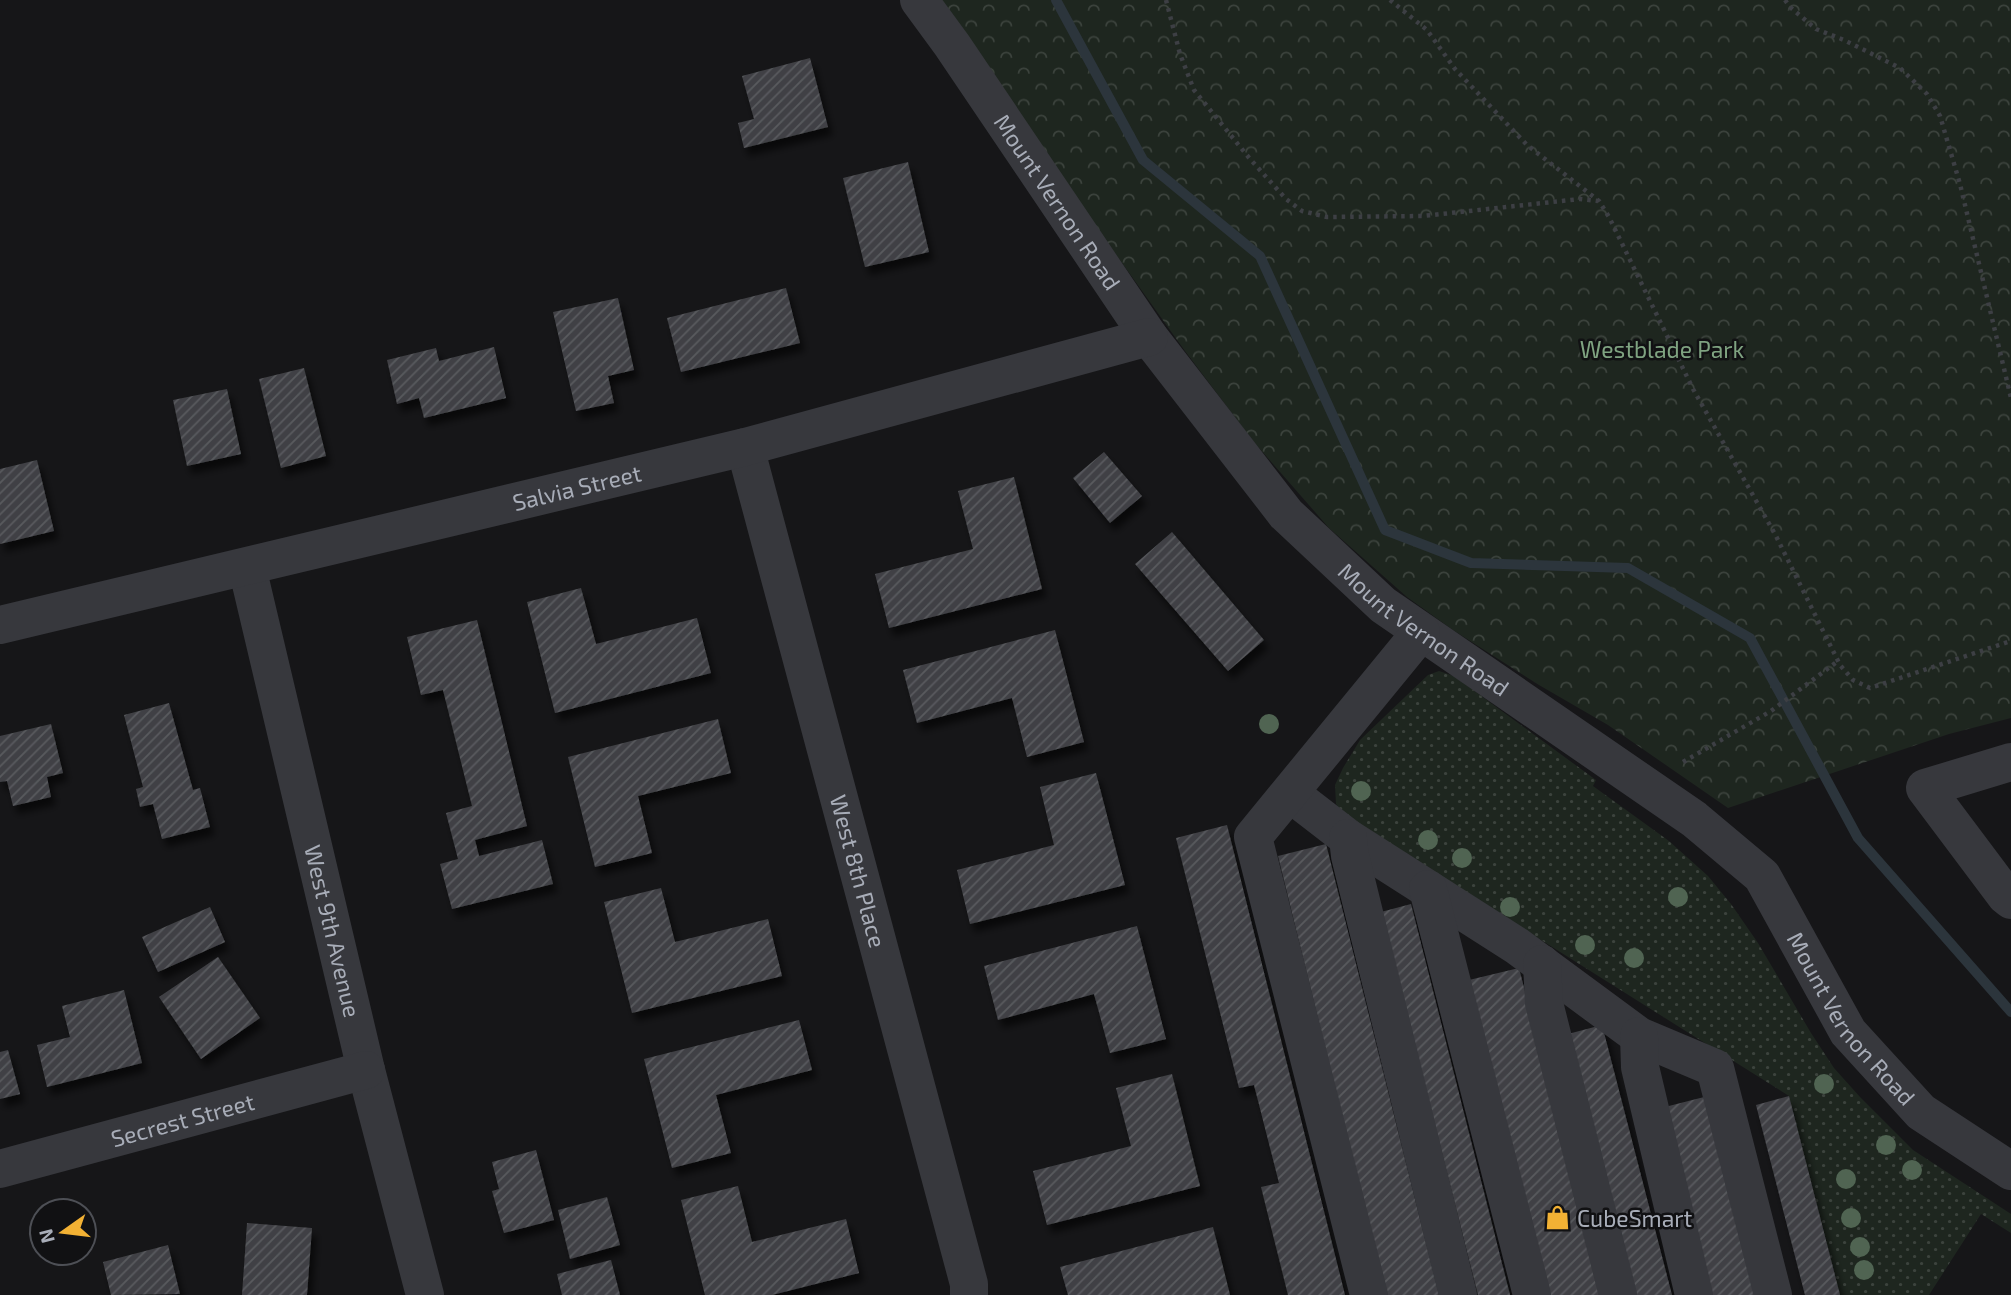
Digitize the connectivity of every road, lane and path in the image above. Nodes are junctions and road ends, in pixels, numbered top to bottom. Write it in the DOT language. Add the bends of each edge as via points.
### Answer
graph roads {
  1 [pos="919,0"];
  2 [pos="1166,0"];
  3 [pos="1390,0"];
  4 [pos="1785,0"];
  5 [pos="1599,201"];
  6 [pos="1149,337"];
  7 [pos="2011,398"];
  8 [pos="745,447"];
  9 [pos="247,567"];
  10 [pos="0,625"];
  11 [pos="1421,632"];
  12 [pos="2011,641"];
  13 [pos="1838,661"];
  14 [pos="1683,762"];
  15 [pos="2011,762"];
  16 [pos="1291,794"];
  17 [pos="1348,838"];
  18 [pos="1428,889"];
  19 [pos="2011,900"];
  20 [pos="1542,964"];
  21 [pos="1639,1036"];
  22 [pos="366,1070"];
  23 [pos="0,1169"];
  24 [pos="2011,1171"];
  25 [pos="425,1295"];
  26 [pos="968,1295"];
  27 [pos="1369,1295"];
  28 [pos="1458,1295"];
  29 [pos="1532,1295"];
  30 [pos="1618,1295"];
  31 [pos="1695,1295"];
  32 [pos="1773,1295"];
  1 -- 6 [label="street, Mount Vernon Road"];
  2 -- 5 [label="path" via="1194,90 1259,169 1302,211 1327,217 1423,216 1580,199"];
  3 -- 5 [label="path" via="1427,30 1455,69 1527,145"];
  4 -- 7 [label="path" via="1816,29 1900,68 1927,94 1940,116"];
  5 -- 13 [label="path"];
  6 -- 8 [label="street, Salvia Street"];
  6 -- 11 [label="street, Mount Vernon Road" via="1286,514 1383,605"];
  8 -- 9 [label="street, Salvia Street"];
  8 -- 26 [label="street, West 8th Place" via="969,1284"];
  9 -- 10 [label="street, Salvia Street"];
  9 -- 22 [label="street, West 9th Avenue"];
  11 -- 16 [label="street"];
  11 -- 24 [label="street, Mount Vernon Road" via="1694,819 1762,876 1848,1032 1921,1112"];
  12 -- 13 [label="path" via="1870,688 1853,680"];
  13 -- 14 [label="path" via="1771,711"];
  15 -- 19 [label="street" via="1926,788"];
  16 -- 17 [label="street"];
  16 -- 27 [label="street" via="1253,837"];
  17 -- 18 [label="street"];
  17 -- 28 [label="street"];
  18 -- 20 [label="street"];
  18 -- 29 [label="street"];
  20 -- 21 [label="street"];
  20 -- 30 [label="street" via="1544,1003"];
  21 -- 31 [label="street" via="1640,1067"];
  21 -- 32 [label="street" via="1715,1068"];
  22 -- 23 [label="street, Secrest Street"];
  22 -- 25 [label="street, West 9th Avenue"];
}
